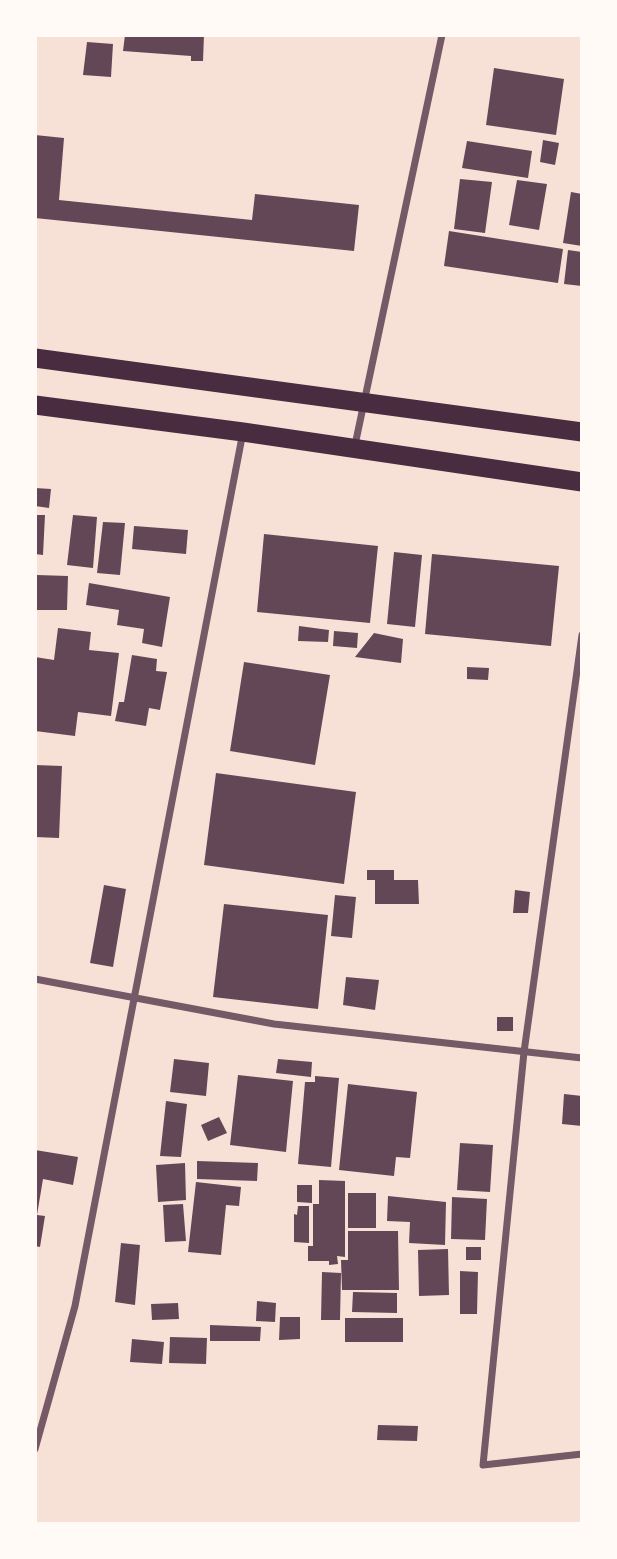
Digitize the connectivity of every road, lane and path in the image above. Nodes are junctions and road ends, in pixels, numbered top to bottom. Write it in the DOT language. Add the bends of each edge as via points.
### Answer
graph roads {
  1 [pos="442,35"];
  2 [pos="35,358"];
  3 [pos="365,404"];
  4 [pos="35,405"];
  5 [pos="243,432"];
  6 [pos="582,432"];
  7 [pos="354,450"];
  8 [pos="582,482"];
  9 [pos="582,635"];
  10 [pos="35,979"];
  11 [pos="136,999"];
  12 [pos="524,1052"];
  13 [pos="582,1058"];
  14 [pos="35,1449"];
  15 [pos="582,1454"];
  1 -- 3 [label="street"];
  2 -- 3 [label="highway"];
  3 -- 6 [label="highway"];
  3 -- 7 [label="street"];
  4 -- 5 [label="highway"];
  5 -- 7 [label="highway"];
  5 -- 11 [label="street"];
  7 -- 8 [label="highway"];
  9 -- 12 [label="street"];
  10 -- 11 [label="street"];
  11 -- 12 [label="street" via="274,1024"];
  11 -- 14 [label="street" via="75,1306"];
  12 -- 13 [label="street"];
  12 -- 15 [label="street" via="483,1465"];
}
